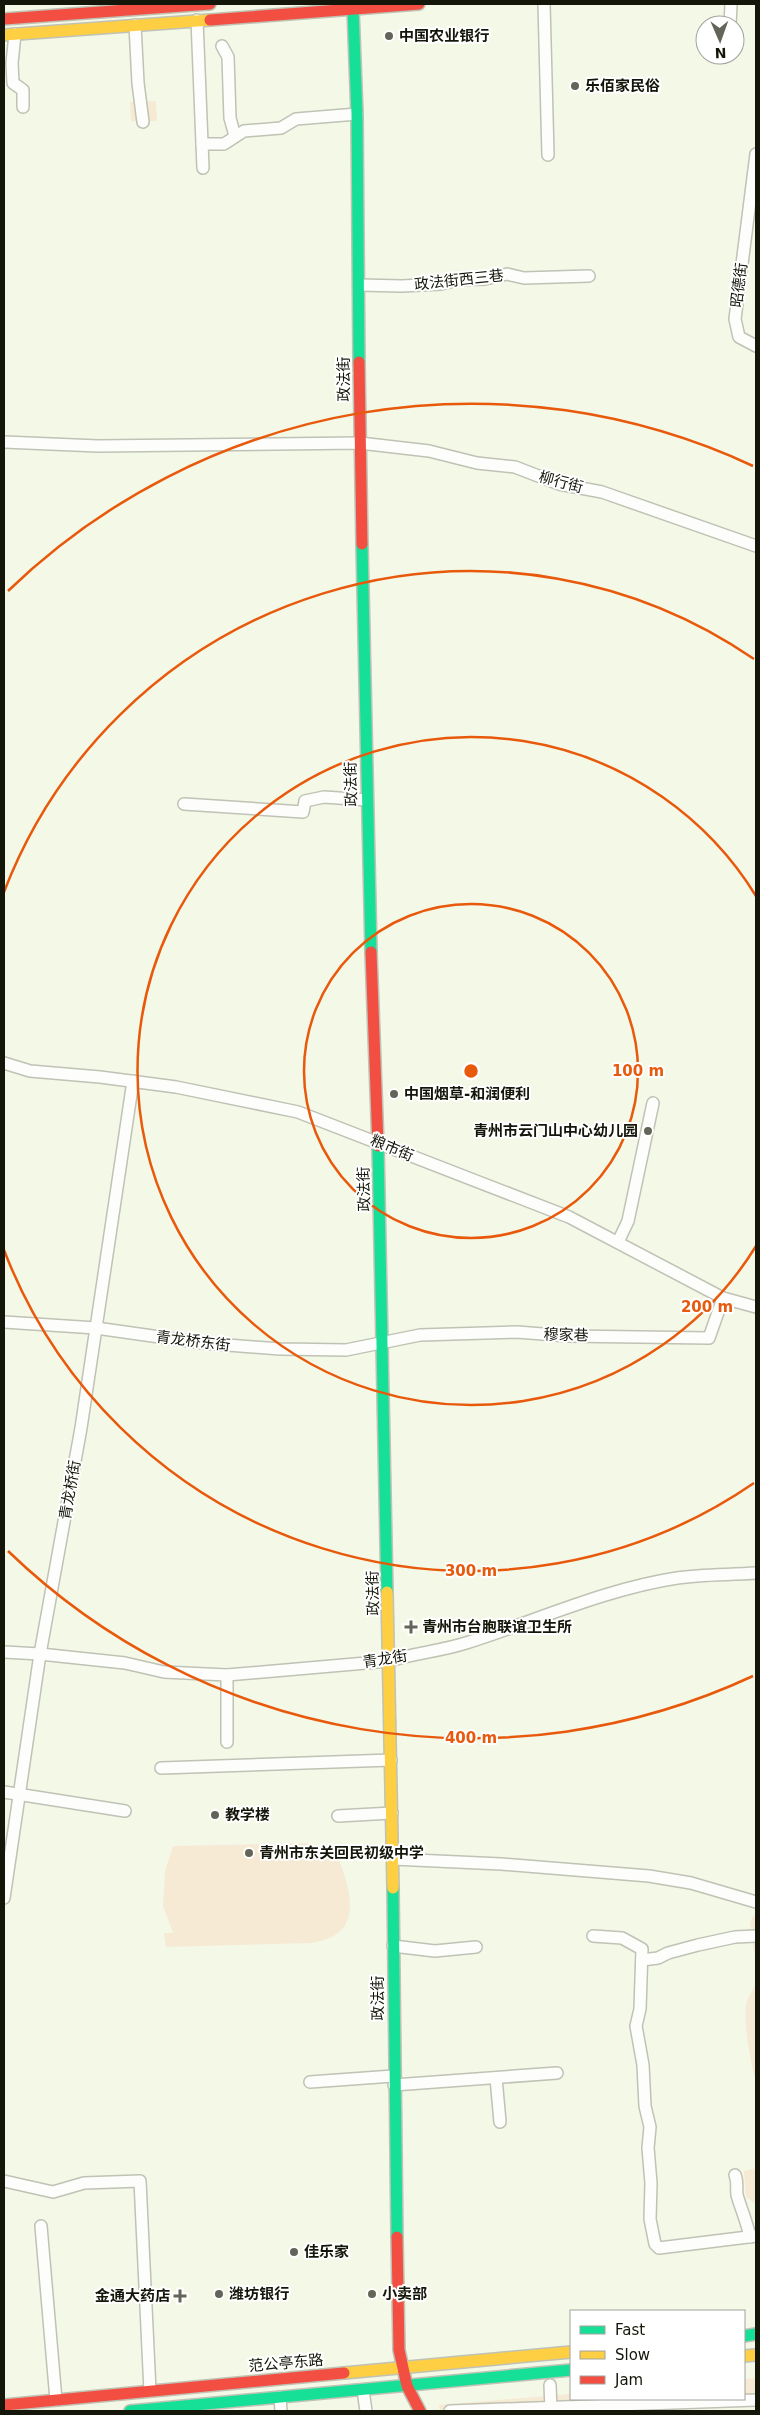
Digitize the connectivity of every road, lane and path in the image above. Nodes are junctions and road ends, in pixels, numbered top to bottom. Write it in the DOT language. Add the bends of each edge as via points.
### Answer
graph roads {
  1 [pos="210,4"];
  2 [pos="419,4"];
  3 [pos="544,4"];
  4 [pos="353,6"];
  5 [pos="4,19"];
  6 [pos="197,20"];
  7 [pos="135,25"];
  8 [pos="10,35"];
  9 [pos="222,46"];
  10 [pos="24,108"];
  11 [pos="357,114"];
  12 [pos="143,122"];
  13 [pos="235,136"];
  14 [pos="202,144"];
  15 [pos="756,154"];
  16 [pos="548,155"];
  17 [pos="203,168"];
  18 [pos="589,276"];
  19 [pos="358,285"];
  20 [pos="756,346"];
  21 [pos="4,442"];
  22 [pos="360,443"];
  23 [pos="756,546"];
  24 [pos="367,800"];
  25 [pos="184,804"];
  26 [pos="4,1063"];
  27 [pos="133,1081"];
  28 [pos="653,1103"];
  29 [pos="378,1141"];
  30 [pos="618,1242"];
  31 [pos="723,1298"];
  32 [pos="756,1308"];
  33 [pos="4,1322"];
  34 [pos="96,1328"];
  35 [pos="382,1342"];
  36 [pos="756,1573"];
  37 [pos="4,1652"];
  38 [pos="40,1654"];
  39 [pos="389,1661"];
  40 [pos="227,1675"];
  41 [pos="227,1742"];
  42 [pos="391,1760"];
  43 [pos="160,1768"];
  44 [pos="4,1792"];
  45 [pos="20,1794"];
  46 [pos="125,1811"];
  47 [pos="392,1813"];
  48 [pos="338,1816"];
  49 [pos="393,1859"];
  50 [pos="4,1898"];
  51 [pos="756,1902"];
  52 [pos="593,1936"];
  53 [pos="756,1936"];
  54 [pos="393,1946"];
  55 [pos="476,1948"];
  56 [pos="642,1960"];
  57 [pos="558,2074"];
  58 [pos="496,2078"];
  59 [pos="394,2080"];
  60 [pos="310,2082"];
  61 [pos="500,2122"];
  62 [pos="735,2175"];
  63 [pos="4,2181"];
  64 [pos="41,2226"];
  65 [pos="755,2237"];
  66 [pos="570,2352"];
  67 [pos="402,2368"];
  68 [pos="570,2370"];
  69 [pos="550,2385"];
  70 [pos="407,2386"];
  71 [pos="363,2390"];
  72 [pos="150,2391"];
  73 [pos="280,2397"];
  74 [pos="56,2400"];
  75 [pos="756,2400"];
  76 [pos="649,2401"];
  77 [pos="4,2405"];
  78 [pos="551,2409"];
  79 [pos="130,2411"];
  80 [pos="281,2411"];
  81 [pos="366,2411"];
  82 [pos="420,2411"];
  83 [pos="450,2411"];
  1 -- 5 [label="street"];
  2 -- 4 [label="street"];
  3 -- 16 [label="street"];
  4 -- 6 [label="street"];
  4 -- 11 [label="street, 政法街"];
  6 -- 7 [label="street"];
  6 -- 14 [label="street"];
  7 -- 8 [label="street"];
  7 -- 12 [label="street"];
  8 -- 10 [label="street" via="13,83 23,90"];
  9 -- 13 [label="street" via="228,57 230,118"];
  11 -- 13 [label="street" via="296,118 281,128 244,131"];
  11 -- 19 [label="street, 政法街"];
  13 -- 14 [label="street" via="224,144"];
  14 -- 17 [label="street"];
  15 -- 20 [label="street, 昭德街" via="735,319 739,337"];
  18 -- 19 [label="street, 政法街西三巷" via="524,278 507,274 441,284"];
  19 -- 22 [label="street, 政法街"];
  21 -- 22 [label="street, 柳行街" via="98,446"];
  22 -- 23 [label="street, 柳行街" via="429,451 477,464 514,467 559,484 602,492"];
  22 -- 24 [label="street, 政法街"];
  24 -- 25 [label="street" via="324,797 305,800 303,812"];
  24 -- 29 [label="street, 政法街"];
  26 -- 27 [label="street, 粮市街" via="30,1071"];
  27 -- 29 [label="street, 粮市街" via="298,1112"];
  27 -- 34 [label="street, 青龙桥街"];
  28 -- 30 [label="street" via="628,1221"];
  29 -- 30 [label="street, 粮市街" via="569,1217"];
  29 -- 35 [label="street, 政法街"];
  30 -- 31 [label="street, 粮市街"];
  31 -- 32 [label="street, 粮市街"];
  31 -- 35 [label="street, 穆家巷" via="709,1338 517,1332 420,1335"];
  33 -- 34 [label="street, 青龙桥东街"];
  34 -- 35 [label="street, 青龙桥东街" via="202,1343 280,1349 346,1350"];
  34 -- 38 [label="street, 青龙桥街"];
  35 -- 39 [label="street, 政法街"];
  36 -- 39 [label="street, 青龙街" via="678,1578 626,1589 440,1651"];
  37 -- 38 [label="street, 青龙街"];
  38 -- 40 [label="street, 青龙街" via="125,1663 164,1672"];
  38 -- 45 [label="street, 青龙桥街"];
  39 -- 40 [label="street, 青龙街"];
  39 -- 42 [label="street, 政法街"];
  40 -- 41 [label="street"];
  42 -- 43 [label="street"];
  42 -- 47 [label="street, 政法街"];
  44 -- 45 [label="street"];
  45 -- 46 [label="street"];
  45 -- 50 [label="street, 青龙桥街"];
  47 -- 48 [label="street"];
  47 -- 49 [label="street, 政法街"];
  49 -- 51 [label="street" via="649,1876 691,1883"];
  49 -- 54 [label="street, 政法街"];
  52 -- 56 [label="street" via="633,1942 642,1949"];
  53 -- 56 [label="street" via="735,1937"];
  54 -- 55 [label="street" via="435,1951"];
  54 -- 59 [label="street, 政法街"];
  56 -- 65 [label="street" via="636,2026 650,2127 650,2219 655,2244 659,2248"];
  57 -- 58 [label="street"];
  58 -- 59 [label="street"];
  58 -- 61 [label="street"];
  59 -- 60 [label="street"];
  59 -- 67 [label="street, 政法街"];
  62 -- 65 [label="street" via="737,2193"];
  63 -- 72 [label="street" via="53,2192 84,2183 140,2181"];
  64 -- 74 [label="street"];
  66 -- 67 [label="street, 范公亭东路"];
  67 -- 70 [label="street, 政法街"];
  67 -- 72 [label="street, 范公亭东路"];
  68 -- 70 [label="street"];
  69 -- 78 [label="street"];
  70 -- 71 [label="street"];
  70 -- 82 [label="street, 政法街"];
  71 -- 73 [label="street"];
  71 -- 81 [label="street"];
  72 -- 74 [label="street, 范公亭东路"];
  73 -- 79 [label="street"];
  73 -- 80 [label="street"];
  74 -- 77 [label="street, 范公亭东路"];
  75 -- 76 [label="street"];
  76 -- 78 [label="street"];
  78 -- 83 [label="street"];
}
